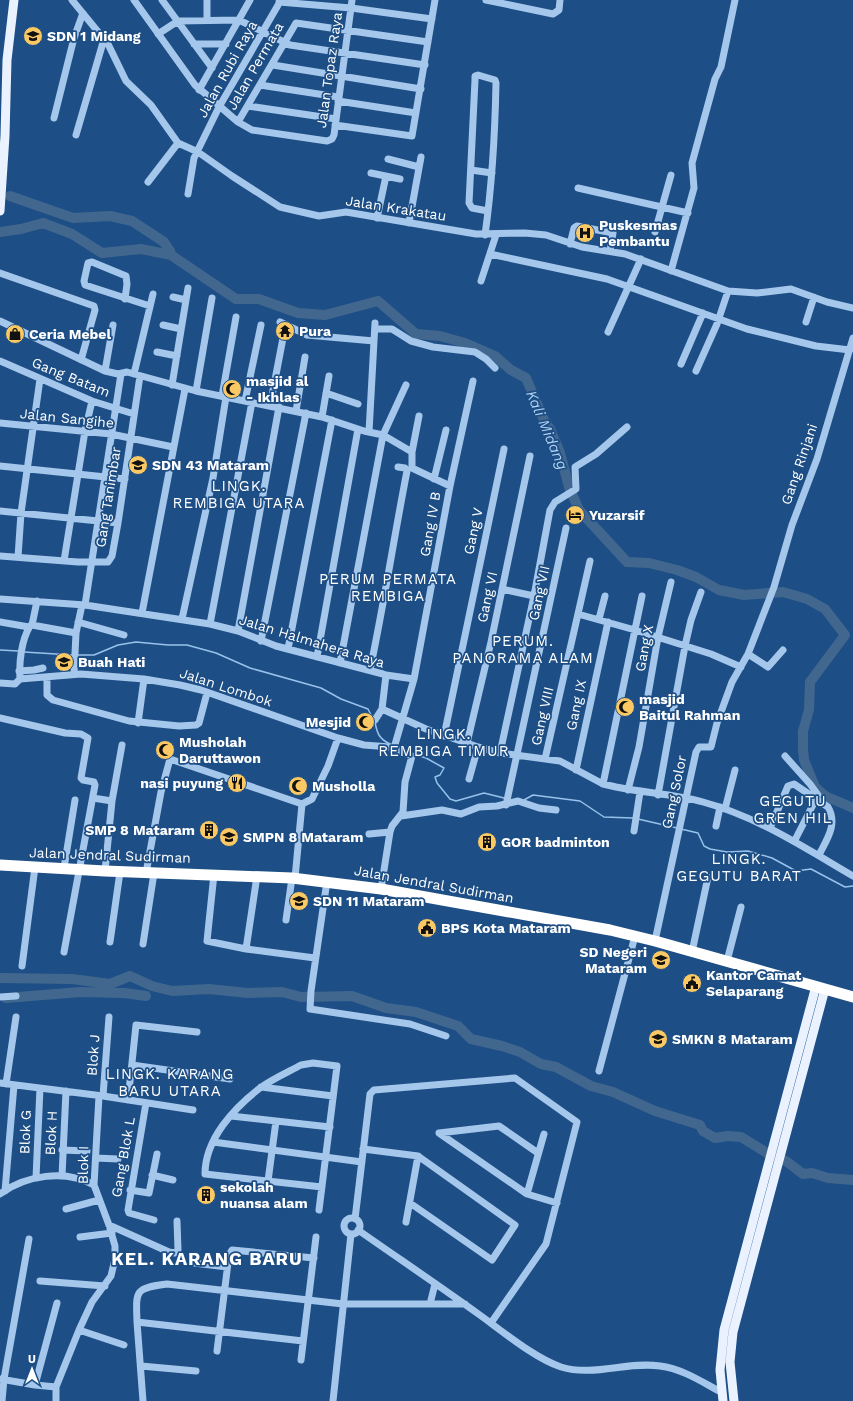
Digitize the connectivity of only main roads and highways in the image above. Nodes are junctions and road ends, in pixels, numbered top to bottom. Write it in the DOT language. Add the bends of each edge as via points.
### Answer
graph roads {
  1 [pos="14,0"];
  2 [pos="4,61"];
  3 [pos="2,170"];
  4 [pos="0,195"];
  5 [pos="0,211"];
  6 [pos="0,865"];
  7 [pos="821,988"];
  8 [pos="853,997"];
  9 [pos="773,1168"];
  10 [pos="722,1397"];
  11 [pos="734,1401"];
  1 -- 2 [label="main road"];
  2 -- 3 [label="main road"];
  3 -- 4 [label="main road"];
  4 -- 5 [label="main road"];
  6 -- 7 [label="highway, Jalan Jendral Sudirman" via="293,878 381,889 635,936"];
  7 -- 8 [label="highway, Jalan Jendral Sudirman"];
  7 -- 9 [label="main road"];
  9 -- 10 [label="main road" via="724,1330 720,1370"];
  9 -- 11 [label="main road" via="733,1332 730,1362"];
}
